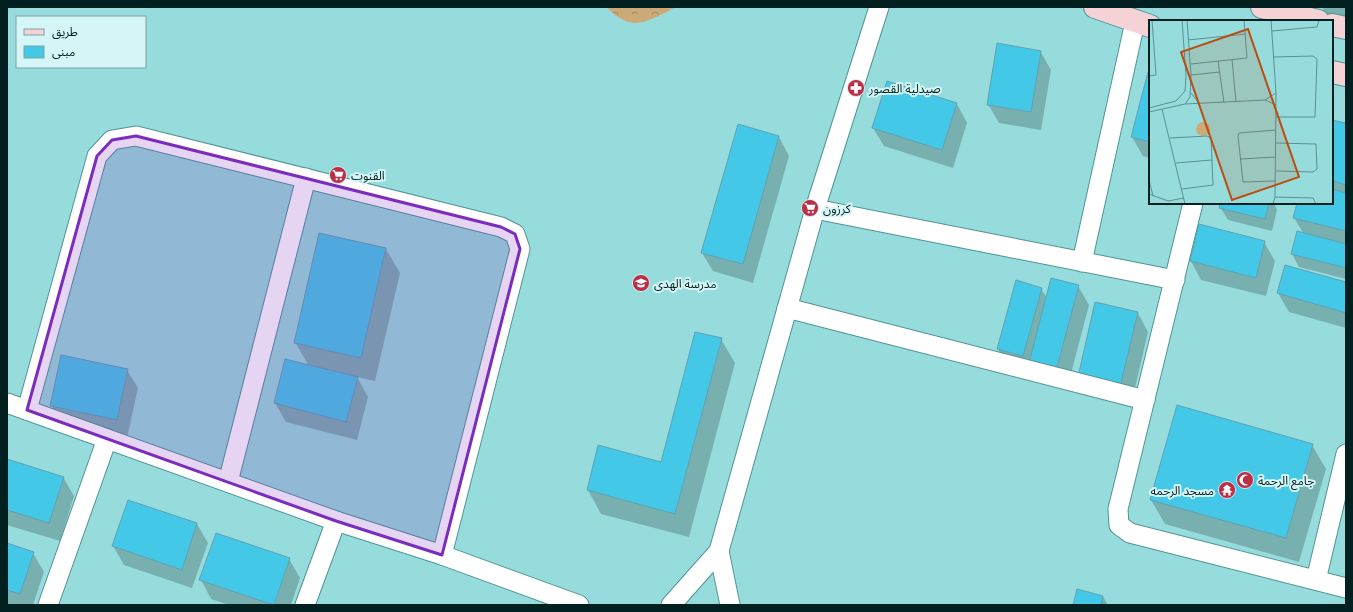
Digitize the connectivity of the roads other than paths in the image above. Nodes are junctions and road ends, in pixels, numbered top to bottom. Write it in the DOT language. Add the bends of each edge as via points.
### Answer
graph roads {
  1 [pos="880,7"];
  2 [pos="1095,7"];
  3 [pos="1262,7"];
  4 [pos="1314,20"];
  5 [pos="1142,24"];
  6 [pos="1333,25"];
  7 [pos="1346,28"];
  8 [pos="1333,72"];
  9 [pos="1346,76"];
  10 [pos="306,178"];
  11 [pos="1193,204"];
  12 [pos="815,209"];
  13 [pos="1082,262"];
  14 [pos="1175,280"];
  15 [pos="787,308"];
  16 [pos="1145,400"];
  17 [pos="7,403"];
  18 [pos="27,410"];
  19 [pos="107,439"];
  20 [pos="1346,454"];
  21 [pos="228,482"];
  22 [pos="336,521"];
  23 [pos="719,551"];
  24 [pos="442,555"];
  25 [pos="1316,580"];
  26 [pos="1346,588"];
  27 [pos="547,599"];
  28 [pos="48,605"];
  29 [pos="305,605"];
  30 [pos="579,605"];
  31 [pos="671,605"];
  32 [pos="730,605"];
  1 -- 12 [label="street"];
  2 -- 5 [label="main road"];
  3 -- 4 [label="main road"];
  5 -- 13 [label="street"];
  6 -- 7 [label="main road"];
  8 -- 9 [label="main road"];
  10 -- 18 [label="street" via="136,136 112,140 97,156"];
  10 -- 21 [label="street"];
  10 -- 24 [label="street" via="501,227 515,234 520,249"];
  11 -- 14 [label="street"];
  12 -- 13 [label="street"];
  12 -- 15 [label="street"];
  13 -- 14 [label="street"];
  14 -- 16 [label="street"];
  15 -- 16 [label="street"];
  15 -- 23 [label="street"];
  16 -- 25 [label="street" via="1118,509 1119,525 1130,534"];
  17 -- 18 [label="street"];
  18 -- 19 [label="street"];
  19 -- 21 [label="street"];
  19 -- 28 [label="street"];
  20 -- 25 [label="street"];
  21 -- 22 [label="street"];
  22 -- 24 [label="street"];
  22 -- 29 [label="street"];
  23 -- 31 [label="street"];
  23 -- 32 [label="street"];
  24 -- 27 [label="street"];
  25 -- 26 [label="street"];
  27 -- 30 [label="street"];
}
